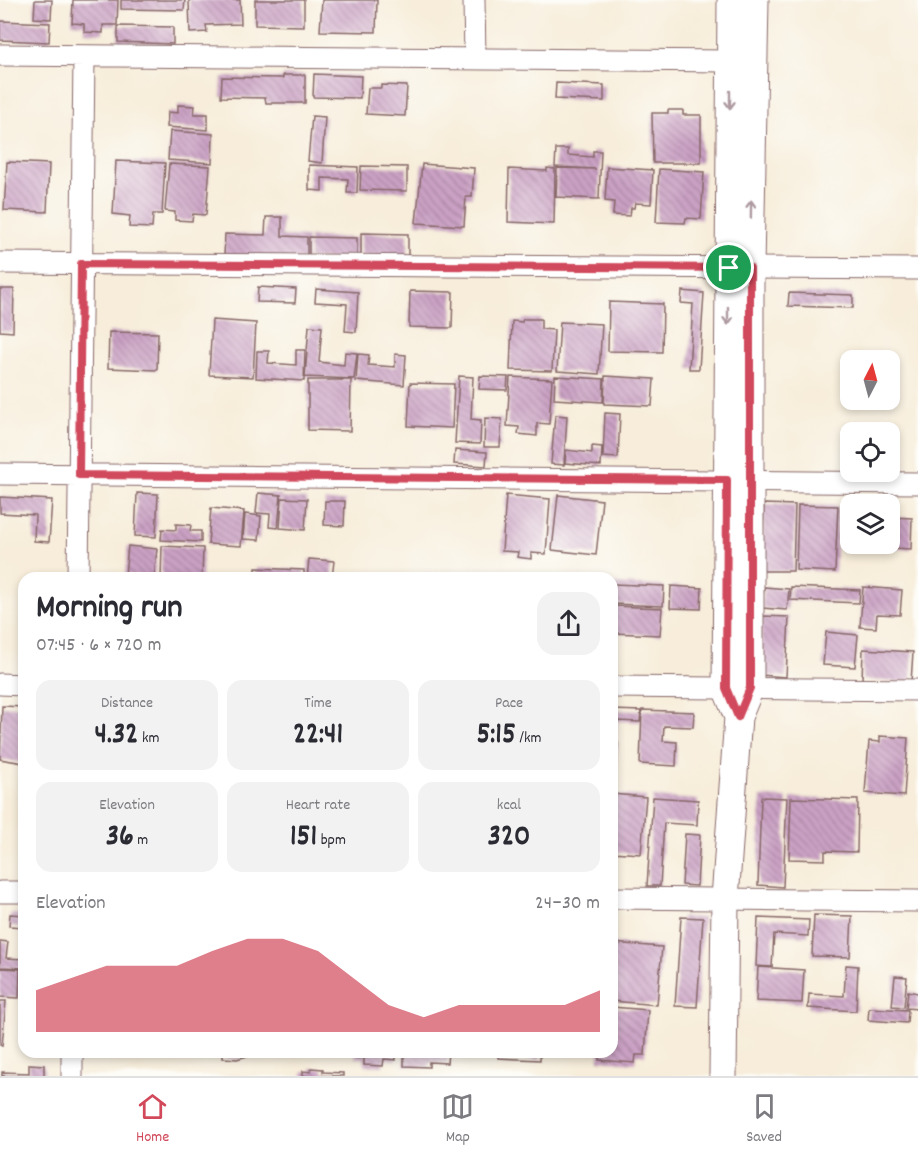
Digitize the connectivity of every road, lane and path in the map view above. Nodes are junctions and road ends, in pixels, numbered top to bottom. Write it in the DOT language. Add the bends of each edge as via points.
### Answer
graph roads {
  1 [pos="474,0"];
  2 [pos="730,0"];
  3 [pos="755,0"];
  4 [pos="0,55"];
  5 [pos="84,56"];
  6 [pos="475,59"];
  7 [pos="730,61"];
  8 [pos="0,263"];
  9 [pos="81,264"];
  10 [pos="740,268"];
  11 [pos="918,269"];
  12 [pos="0,474"];
  13 [pos="79,475"];
  14 [pos="738,481"];
  15 [pos="918,483"];
  16 [pos="78,572"];
  17 [pos="0,684"];
  18 [pos="18,685"];
  19 [pos="618,687"];
  20 [pos="738,688"];
  21 [pos="918,690"];
  22 [pos="0,892"];
  23 [pos="18,892"];
  24 [pos="618,898"];
  25 [pos="725,899"];
  26 [pos="918,901"];
  27 [pos="72,1058"];
  28 [pos="72,1076"];
  29 [pos="723,1076"];
  1 -- 6 [label="street"];
  2 -- 7 [label="main road"];
  10 -- 3 [label="main road, one-way"];
  4 -- 5 [label="street"];
  5 -- 6 [label="street"];
  5 -- 9 [label="street"];
  6 -- 7 [label="street"];
  7 -- 10 [label="main road, one-way"];
  8 -- 9 [label="street"];
  9 -- 10 [label="street"];
  9 -- 13 [label="street"];
  10 -- 11 [label="street"];
  10 -- 14 [label="main road"];
  12 -- 13 [label="street"];
  13 -- 14 [label="street"];
  13 -- 16 [label="street"];
  14 -- 15 [label="street"];
  14 -- 20 [label="main road"];
  17 -- 18 [label="street"];
  19 -- 20 [label="street"];
  20 -- 21 [label="street"];
  20 -- 25 [label="main road"];
  22 -- 23 [label="street"];
  24 -- 25 [label="street"];
  25 -- 26 [label="street"];
  25 -- 29 [label="main road"];
  27 -- 28 [label="street"];
}
